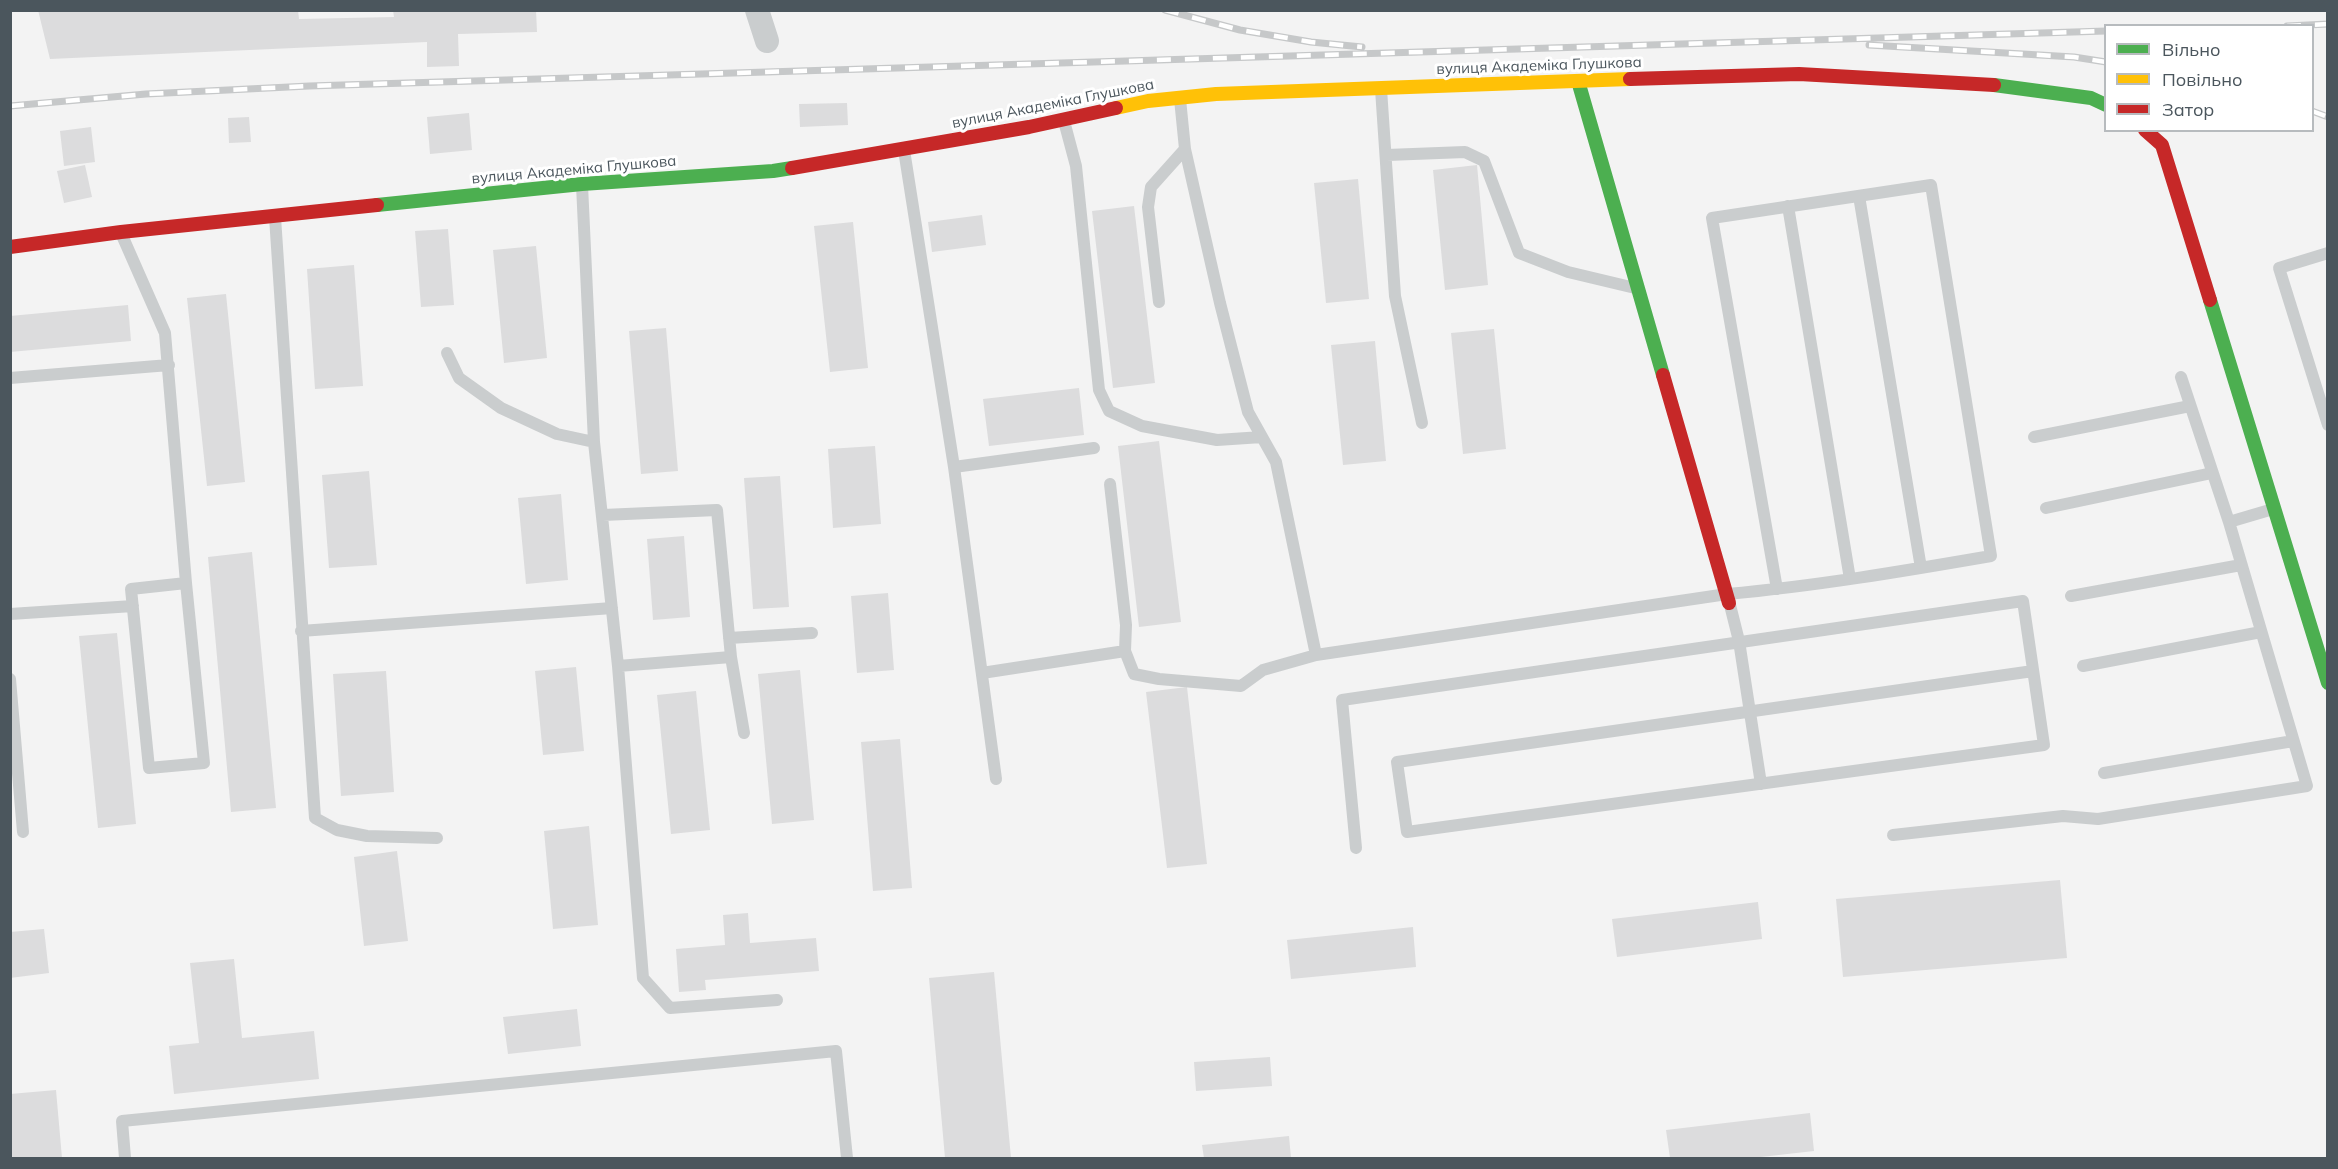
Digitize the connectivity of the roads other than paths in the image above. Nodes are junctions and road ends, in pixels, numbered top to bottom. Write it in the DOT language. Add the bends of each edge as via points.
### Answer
graph roads {
  1 [pos="757,10"];
  2 [pos="767,41"];
  3 [pos="1578,81"];
  4 [pos="1381,87"];
  5 [pos="1180,98"];
  6 [pos="2104,104"];
  7 [pos="1064,120"];
  8 [pos="2147,132"];
  9 [pos="903,149"];
  10 [pos="1185,149"];
  11 [pos="1387,155"];
  12 [pos="582,184"];
  13 [pos="1860,196"];
  14 [pos="1788,206"];
  15 [pos="274,215"];
  16 [pos="121,232"];
  17 [pos="10,247"];
  18 [pos="2328,253"];
  19 [pos="1638,288"];
  20 [pos="1159,302"];
  21 [pos="447,353"];
  22 [pos="169,365"];
  23 [pos="2181,377"];
  24 [pos="10,378"];
  25 [pos="2190,406"];
  26 [pos="1422,423"];
  27 [pos="2328,424"];
  28 [pos="1262,437"];
  29 [pos="2034,437"];
  30 [pos="594,442"];
  31 [pos="1094,448"];
  32 [pos="954,467"];
  33 [pos="2212,473"];
  34 [pos="1110,484"];
  35 [pos="2046,507"];
  36 [pos="2274,508"];
  37 [pos="603,515"];
  38 [pos="2229,522"];
  39 [pos="2241,565"];
  40 [pos="1921,568"];
  41 [pos="1850,579"];
  42 [pos="186,583"];
  43 [pos="1777,589"];
  44 [pos="2071,596"];
  45 [pos="1728,598"];
  46 [pos="133,606"];
  47 [pos="612,608"];
  48 [pos="10,614"];
  49 [pos="301,631"];
  50 [pos="2261,632"];
  51 [pos="812,633"];
  52 [pos="729,638"];
  53 [pos="1738,641"];
  54 [pos="1125,651"];
  55 [pos="1316,655"];
  56 [pos="731,657"];
  57 [pos="618,666"];
  58 [pos="2084,666"];
  59 [pos="2033,671"];
  60 [pos="982,673"];
  61 [pos="10,679"];
  62 [pos="2328,683"];
  63 [pos="1749,712"];
  64 [pos="744,733"];
  65 [pos="2293,741"];
  66 [pos="2104,773"];
  67 [pos="996,779"];
  68 [pos="1761,784"];
  69 [pos="23,832"];
  70 [pos="1893,835"];
  71 [pos="437,838"];
  72 [pos="1356,848"];
  73 [pos="777,1000"];
  74 [pos="125,1158"];
  75 [pos="847,1158"];
  1 -- 2 [label="street"];
  3 -- 4 [label="street, вулиця Академіка Глушкова"];
  3 -- 6 [label="street, вулиця Академіка Глушкова" via="1799,75 1985,84 2091,98"];
  3 -- 19 [label="street"];
  4 -- 5 [label="street, вулиця Академіка Глушкова"];
  4 -- 11 [label="lane"];
  5 -- 7 [label="street, вулиця Академіка Глушкова" via="1148,101"];
  5 -- 10 [label="lane"];
  7 -- 9 [label="street, вулиця Академіка Глушкова"];
  7 -- 28 [label="lane" via="1076,166 1099,390 1109,411 1142,426 1217,440"];
  8 -- 36 [label="street" via="2162,145"];
  9 -- 12 [label="street, вулиця Академіка Глушкова" via="773,171"];
  9 -- 32 [label="lane"];
  10 -- 20 [label="lane" via="1151,187 1148,207"];
  10 -- 28 [label="lane" via="1248,412"];
  11 -- 19 [label="lane" via="1466,152 1484,161 1519,254 1568,272"];
  11 -- 26 [label="lane" via="1395,296"];
  12 -- 15 [label="street, вулиця Академіка Глушкова"];
  12 -- 30 [label="lane"];
  13 -- 14 [label="lane"];
  13 -- 40 [label="lane"];
  13 -- 40 [label="lane" via="1931,185 1935,208 1991,556"];
  14 -- 41 [label="lane"];
  14 -- 43 [label="lane" via="1712,218"];
  15 -- 16 [label="street, вулиця Академіка Глушкова"];
  15 -- 49 [label="lane"];
  16 -- 17 [label="street, вулиця Академіка Глушкова"];
  16 -- 22 [label="lane" via="165,333"];
  18 -- 27 [label="lane" via="2279,268"];
  19 -- 45 [label="street"];
  21 -- 30 [label="lane" via="459,378 501,408 557,434"];
  22 -- 24 [label="lane"];
  22 -- 42 [label="lane"];
  23 -- 25 [label="lane"];
  25 -- 29 [label="lane"];
  25 -- 33 [label="lane"];
  28 -- 55 [label="lane" via="1276,462"];
  30 -- 37 [label="lane"];
  31 -- 32 [label="lane"];
  32 -- 60 [label="lane"];
  33 -- 35 [label="lane"];
  33 -- 38 [label="lane"];
  34 -- 54 [label="lane" via="1126,625"];
  36 -- 38 [label="lane"];
  36 -- 62 [label="street"];
  37 -- 47 [label="lane"];
  37 -- 52 [label="lane" via="717,510"];
  38 -- 39 [label="lane"];
  39 -- 44 [label="lane"];
  39 -- 50 [label="lane"];
  40 -- 41 [label="lane"];
  41 -- 43 [label="lane"];
  42 -- 46 [label="lane" via="131,589"];
  42 -- 46 [label="lane" via="204,763 149,768"];
  43 -- 45 [label="lane"];
  45 -- 53 [label="lane"];
  45 -- 55 [label="lane"];
  46 -- 48 [label="lane"];
  47 -- 49 [label="lane"];
  47 -- 57 [label="lane"];
  49 -- 71 [label="lane" via="315,818 337,830 367,836"];
  50 -- 58 [label="lane"];
  50 -- 65 [label="lane"];
  51 -- 52 [label="lane"];
  52 -- 56 [label="lane"];
  53 -- 59 [label="lane" via="2023,602"];
  53 -- 63 [label="lane"];
  53 -- 72 [label="lane" via="1342,700"];
  54 -- 55 [label="lane" via="1134,674 1241,686 1263,670"];
  54 -- 60 [label="lane"];
  56 -- 57 [label="lane"];
  56 -- 64 [label="lane"];
  57 -- 73 [label="lane" via="643,978 670,1008"];
  59 -- 63 [label="lane"];
  59 -- 68 [label="lane" via="2044,746"];
  60 -- 67 [label="lane"];
  61 -- 69 [label="lane"];
  63 -- 68 [label="lane"];
  63 -- 68 [label="lane" via="1397,762 1407,832"];
  65 -- 66 [label="lane"];
  65 -- 70 [label="lane" via="2307,786 2098,819 2063,816"];
  74 -- 75 [label="lane" via="122,1121 836,1051"];
}
